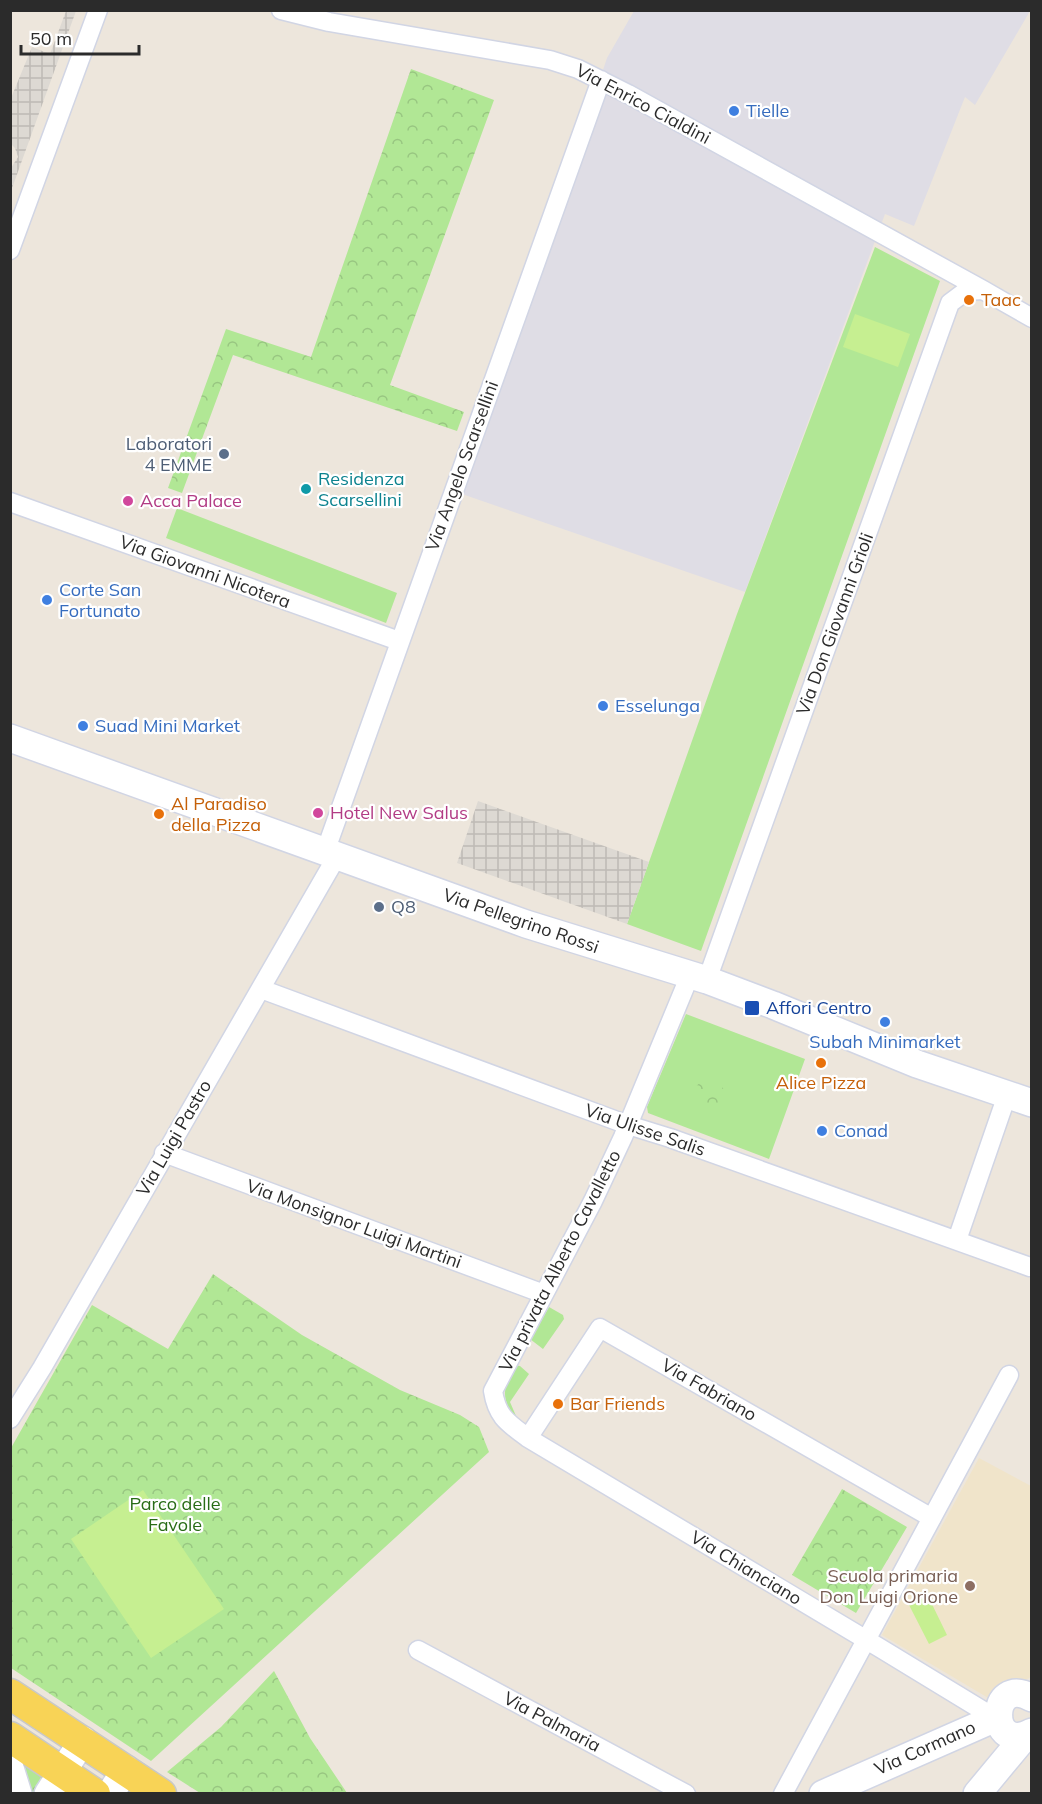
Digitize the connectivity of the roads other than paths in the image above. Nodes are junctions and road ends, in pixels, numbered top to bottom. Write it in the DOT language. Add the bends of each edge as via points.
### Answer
graph roads {
  1 [pos="98,10"];
  2 [pos="281,10"];
  3 [pos="316,15"];
  4 [pos="602,80"];
  5 [pos="10,250"];
  6 [pos="942,267"];
  7 [pos="983,290"];
  8 [pos="950,303"];
  9 [pos="1032,318"];
  10 [pos="10,502"];
  11 [pos="399,641"];
  12 [pos="11,740"];
  13 [pos="331,854"];
  14 [pos="698,978"];
  15 [pos="261,990"];
  16 [pos="1019,1099"];
  17 [pos="628,1125"];
  18 [pos="164,1153"];
  19 [pos="957,1240"];
  20 [pos="1030,1267"];
  21 [pos="544,1294"];
  22 [pos="1009,1375"];
  23 [pos="16,1397"];
  24 [pos="10,1419"];
  25 [pos="528,1438"];
  26 [pos="932,1518"];
  27 [pos="866,1640"];
  28 [pos="418,1650"];
  29 [pos="10,1694"];
  30 [pos="1031,1697"];
  31 [pos="996,1717"];
  32 [pos="1030,1735"];
  33 [pos="10,1737"];
  34 [pos="82,1740"];
  35 [pos="10,1768"];
  36 [pos="118,1781"];
  37 [pos="55,1782"];
  38 [pos="18,1794"];
  39 [pos="95,1794"];
  40 [pos="161,1794"];
  41 [pos="686,1794"];
  42 [pos="783,1794"];
  43 [pos="823,1794"];
  44 [pos="977,1794"];
  1 -- 5 [label="street"];
  2 -- 3 [label="street, Via Enrico Cialdini"];
  3 -- 4 [label="street, Via Enrico Cialdini" via="550,60"];
  4 -- 6 [label="street, Via Enrico Cialdini"];
  4 -- 11 [label="street, Via Angelo Scarsellini"];
  6 -- 7 [label="street, Via Enrico Cialdini"];
  6 -- 8 [label="street" via="950,281"];
  7 -- 8 [label="street" via="966,291"];
  7 -- 9 [label="street, Via Enrico Cialdini"];
  8 -- 14 [label="street, Via Don Giovanni Grioli"];
  10 -- 11 [label="street, Via Giovanni Nicotera"];
  11 -- 13 [label="street, Via Angelo Scarsellini"];
  12 -- 13 [label="main road, Via Pellegrino Rossi"];
  13 -- 14 [label="main road, Via Pellegrino Rossi" via="526,924"];
  13 -- 15 [label="street, Via Luigi Pastro"];
  14 -- 16 [label="main road, Via Pellegrino Rossi" via="917,1064"];
  14 -- 17 [label="street, Via privata Alberto Cavalletto"];
  15 -- 17 [label="street, Via Ulisse Salis"];
  15 -- 18 [label="street, Via Luigi Pastro"];
  16 -- 19 [label="street"];
  17 -- 19 [label="street, Via Ulisse Salis"];
  17 -- 21 [label="street, Via privata Alberto Cavalletto"];
  18 -- 21 [label="street, Via Monsignor Luigi Martini"];
  18 -- 23 [label="street, Via Luigi Pastro" via="42,1368"];
  19 -- 20 [label="street, Via Ulisse Salis"];
  21 -- 25 [label="street, Via privata Alberto Cavalletto" via="493,1391 501,1417"];
  22 -- 26 [label="street"];
  23 -- 24 [label="street, Via Luigi Pastro"];
  25 -- 26 [label="street, Via Fabriano" via="600,1328"];
  25 -- 27 [label="street, Via Chianciano"];
  26 -- 27 [label="street"];
  27 -- 31 [label="street, Via Chianciano"];
  27 -- 42 [label="street"];
  28 -- 41 [label="street, Via Palmaria"];
  29 -- 34 [label="main road"];
  30 -- 31 [label="main road" via="1008,1696"];
  31 -- 32 [label="main road" via="1007,1733"];
  31 -- 43 [label="main road, Via Cormano"];
  32 -- 44 [label="main road"];
  33 -- 37 [label="main road"];
  34 -- 36 [label="main road"];
  34 -- 37 [label="main road"];
  35 -- 38 [label="main road"];
  36 -- 40 [label="main road"];
  37 -- 39 [label="main road"];
}
